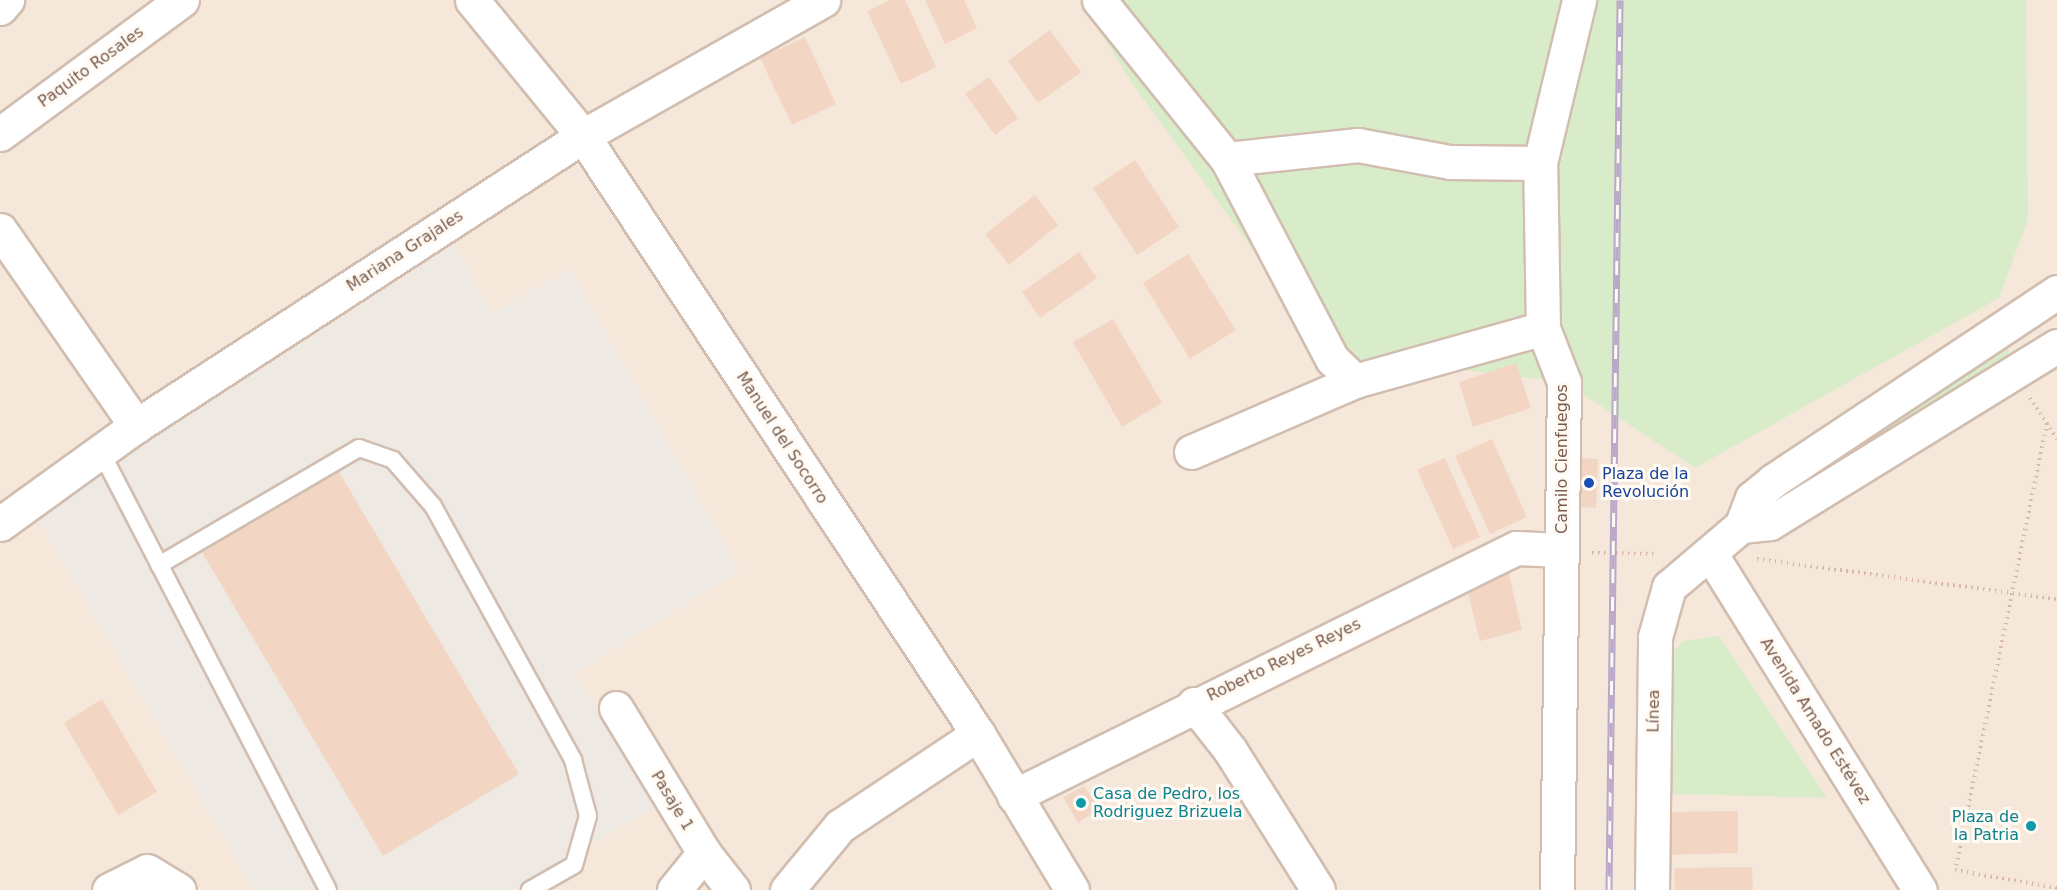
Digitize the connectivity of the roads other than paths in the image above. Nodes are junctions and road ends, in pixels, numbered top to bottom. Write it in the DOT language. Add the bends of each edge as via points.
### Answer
graph roads {
  1 [pos="7,0"];
  2 [pos="182,0"];
  3 [pos="471,0"];
  4 [pos="823,0"];
  5 [pos="1099,0"];
  6 [pos="1579,0"];
  7 [pos="0,8"];
  8 [pos="0,134"];
  9 [pos="583,136"];
  10 [pos="1227,159"];
  11 [pos="1540,163"];
  12 [pos="0,230"];
  13 [pos="2057,291"];
  14 [pos="1543,328"];
  15 [pos="2057,346"];
  16 [pos="1355,381"];
  17 [pos="136,426"];
  18 [pos="100,452"];
  19 [pos="1191,452"];
  20 [pos="0,524"];
  21 [pos="1741,526"];
  22 [pos="1562,550"];
  23 [pos="1710,553"];
  24 [pos="159,565"];
  25 [pos="1194,704"];
  26 [pos="616,708"];
  27 [pos="978,734"];
  28 [pos="1014,796"];
  29 [pos="705,853"];
  30 [pos="109,890"];
  31 [pos="179,890"];
  32 [pos="328,890"];
  33 [pos="530,890"];
  34 [pos="674,890"];
  35 [pos="733,890"];
  36 [pos="787,890"];
  37 [pos="1072,890"];
  38 [pos="1318,890"];
  39 [pos="1557,890"];
  40 [pos="1652,890"];
  41 [pos="1920,890"];
  1 -- 7 [label="street"];
  2 -- 8 [label="street, Paquito Rosales"];
  3 -- 9 [label="street, Manuel del Socorro"];
  4 -- 9 [label="street, Mariana Grajales"];
  5 -- 10 [label="street"];
  6 -- 11 [label="street, Camilo Cienfuegos"];
  9 -- 17 [label="street, Mariana Grajales"];
  9 -- 27 [label="street, Manuel del Socorro"];
  10 -- 11 [label="street" via="1358,145 1450,162"];
  10 -- 16 [label="street" via="1332,359"];
  11 -- 14 [label="street, Camilo Cienfuegos"];
  12 -- 17 [label="street"];
  13 -- 21 [label="street" via="1773,481 1752,498"];
  14 -- 16 [label="street"];
  14 -- 22 [label="street, Camilo Cienfuegos" via="1564,382"];
  15 -- 21 [label="street" via="1770,524"];
  16 -- 19 [label="street"];
  17 -- 18 [label="street, Mariana Grajales"];
  18 -- 20 [label="street, Mariana Grajales"];
  18 -- 24 [label="lane"];
  21 -- 23 [label="street, Línea"];
  22 -- 25 [label="street, Roberto Reyes Reyes" via="1516,548"];
  22 -- 39 [label="street, Camilo Cienfuegos"];
  23 -- 40 [label="street, Línea" via="1669,587 1655,637"];
  23 -- 41 [label="street, Avenida Amado Estévez"];
  24 -- 32 [label="lane"];
  24 -- 33 [label="lane" via="359,448 393,460 434,506 573,760 588,816 574,865"];
  25 -- 28 [label="street, Roberto Reyes Reyes"];
  25 -- 38 [label="street" via="1230,750"];
  26 -- 29 [label="street, Pasaje 1"];
  27 -- 28 [label="street, Manuel del Socorro"];
  27 -- 36 [label="street" via="840,826"];
  28 -- 37 [label="street, Manuel del Socorro"];
  29 -- 34 [label="street"];
  29 -- 35 [label="street, Pasaje 1"];
  30 -- 31 [label="street" via="147,871"];
}
